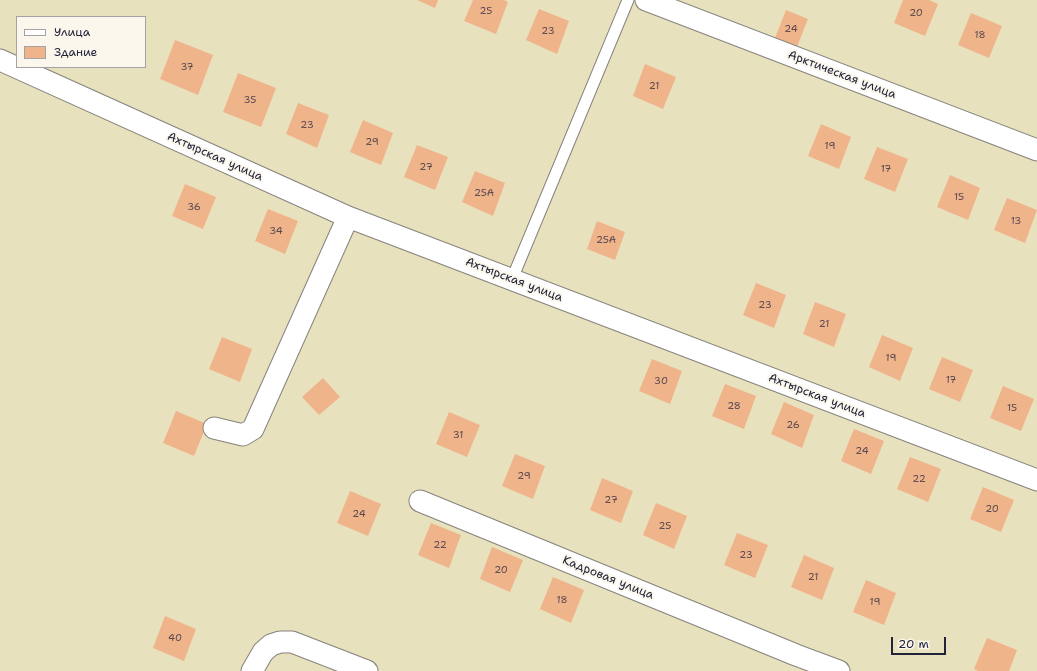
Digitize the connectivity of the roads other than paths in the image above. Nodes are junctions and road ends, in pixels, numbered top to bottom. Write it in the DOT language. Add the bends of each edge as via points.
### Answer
graph roads {
  1 [pos="628,0"];
  2 [pos="646,0"];
  3 [pos="0,60"];
  4 [pos="16,67"];
  5 [pos="18,68"];
  6 [pos="1037,150"];
  7 [pos="348,217"];
  8 [pos="512,279"];
  9 [pos="214,428"];
  10 [pos="1037,480"];
  11 [pos="420,501"];
  12 [pos="791,663"];
  13 [pos="252,671"];
  14 [pos="367,671"];
  15 [pos="839,671"];
  1 -- 8 [label="lane"];
  2 -- 6 [label="street, Арктическая улица"];
  3 -- 4 [label="street, Ахтырская улица"];
  5 -- 7 [label="street, Ахтырская улица"];
  7 -- 8 [label="street, Ахтырская улица"];
  7 -- 9 [label="street" via="253,429 243,435"];
  8 -- 10 [label="street, Ахтырская улица"];
  11 -- 12 [label="street, Кадровая улица"];
  12 -- 15 [label="street, Кадровая улица"];
  13 -- 14 [label="street" via="263,652 280,642 292,642"];
}
